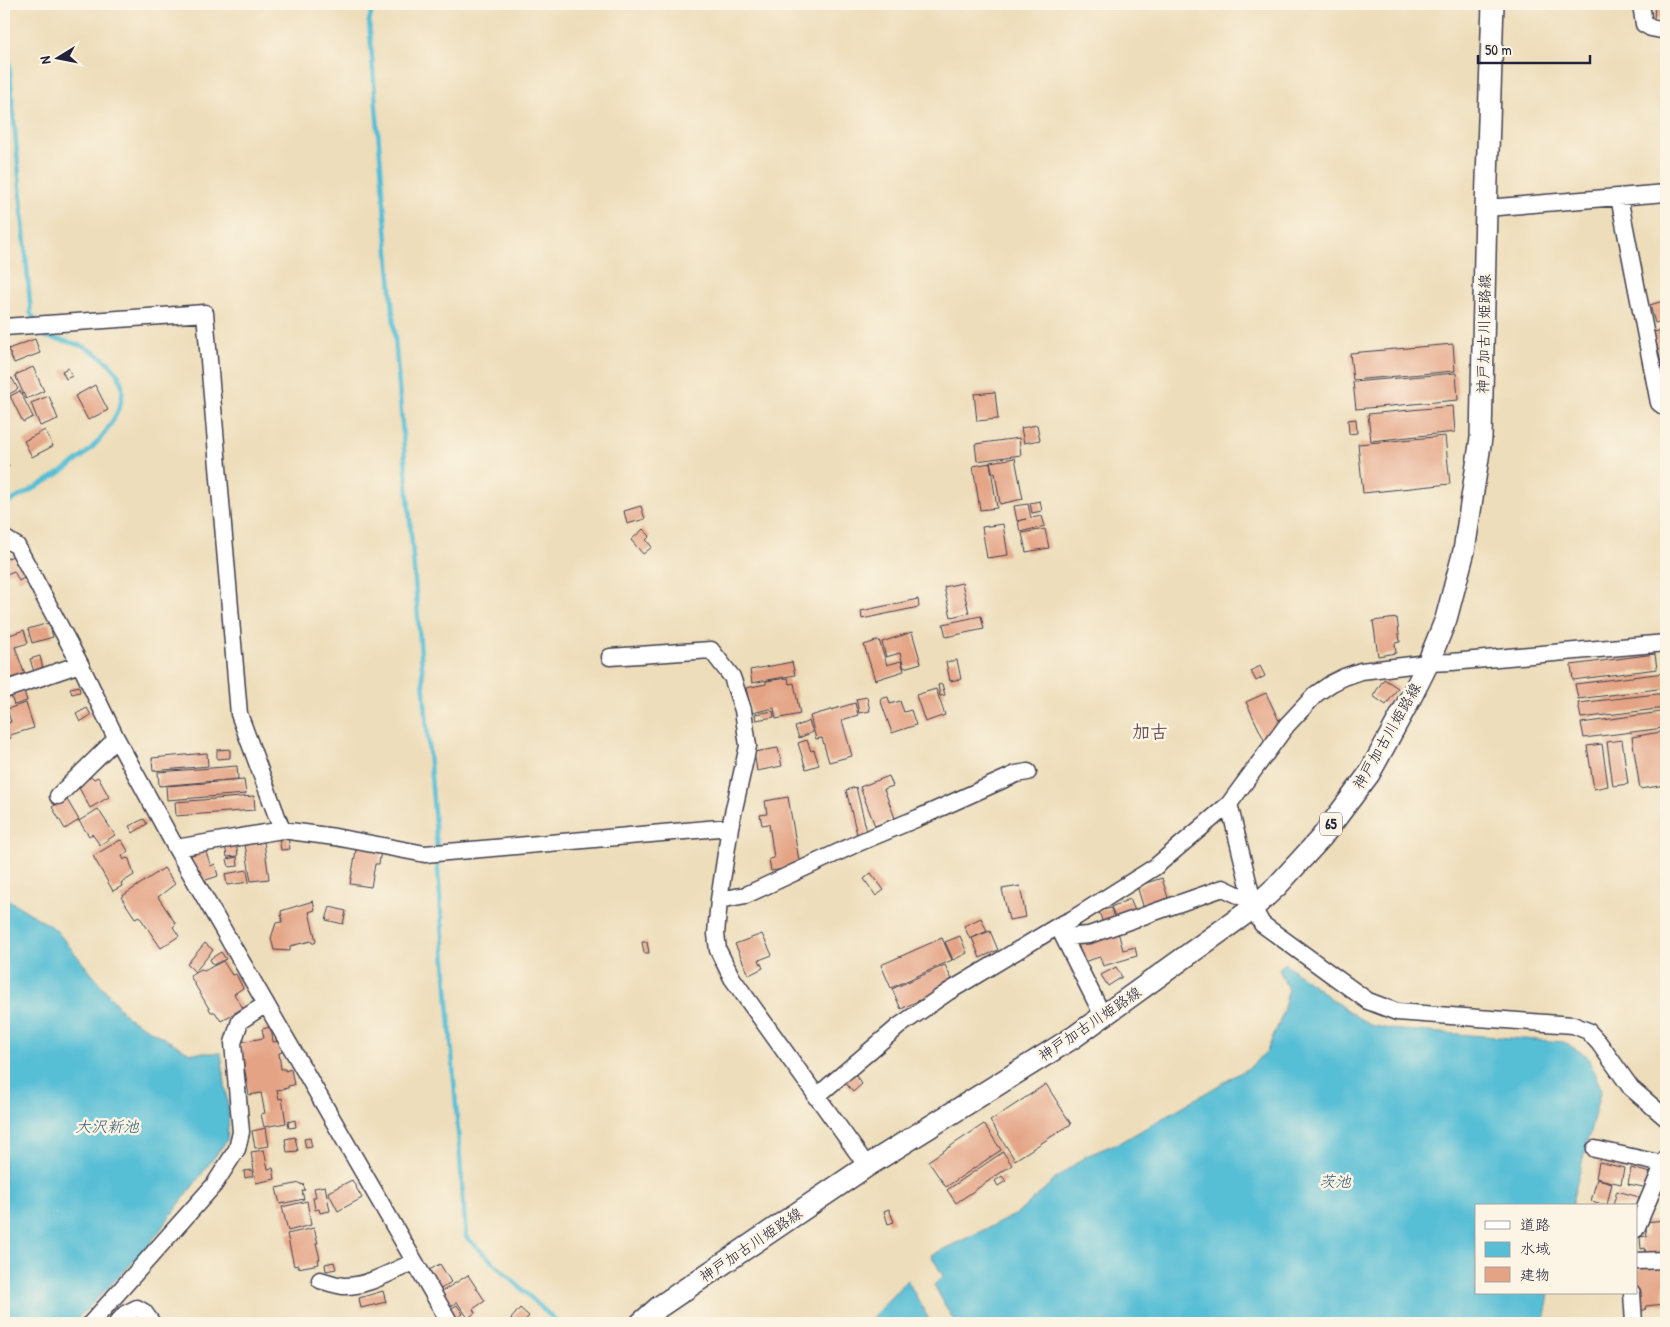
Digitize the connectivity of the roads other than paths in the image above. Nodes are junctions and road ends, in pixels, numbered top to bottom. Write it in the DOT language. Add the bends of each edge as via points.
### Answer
graph roads {
  1 [pos="1493,4"];
  2 [pos="1641,4"];
  3 [pos="1666,31"];
  4 [pos="1666,192"];
  5 [pos="1619,197"];
  6 [pos="1486,208"];
  7 [pos="4,327"];
  8 [pos="1666,408"];
  9 [pos="4,538"];
  10 [pos="1666,643"];
  11 [pos="610,657"];
  12 [pos="1428,662"];
  13 [pos="80,664"];
  14 [pos="4,690"];
  15 [pos="116,739"];
  16 [pos="1028,772"];
  17 [pos="58,796"];
  18 [pos="1229,804"];
  19 [pos="730,827"];
  20 [pos="282,830"];
  21 [pos="176,848"];
  22 [pos="719,900"];
  23 [pos="1253,905"];
  24 [pos="1061,932"];
  25 [pos="266,1004"];
  26 [pos="1103,1016"];
  27 [pos="816,1096"];
  28 [pos="1666,1118"];
  29 [pos="1595,1149"];
  30 [pos="1665,1161"];
  31 [pos="867,1166"];
  32 [pos="1638,1224"];
  33 [pos="1666,1260"];
  34 [pos="1638,1261"];
  35 [pos="414,1262"];
  36 [pos="320,1280"];
  37 [pos="1632,1294"];
  38 [pos="91,1323"];
  39 [pos="117,1323"];
  40 [pos="152,1323"];
  41 [pos="450,1323"];
  42 [pos="640,1323"];
  43 [pos="1634,1323"];
  1 -- 6 [label="main road, 神戸加古川姫路線 / 65"];
  2 -- 3 [label="street" via="1644,24"];
  4 -- 5 [label="street"];
  5 -- 6 [label="street"];
  5 -- 8 [label="street" via="1659,403"];
  6 -- 12 [label="main road, 神戸加古川姫路線 / 65" via="1481,438 1464,551 1446,619"];
  7 -- 20 [label="street" via="205,313 239,714"];
  9 -- 13 [label="street" via="17,546"];
  10 -- 12 [label="street"];
  11 -- 19 [label="street" via="711,650 732,677 743,710 748,746"];
  12 -- 18 [label="street" via="1361,671 1316,694 1287,725"];
  12 -- 23 [label="main road, 神戸加古川姫路線 / 65" via="1369,774 1321,838 1277,886"];
  13 -- 14 [label="street"];
  13 -- 15 [label="street"];
  15 -- 17 [label="street"];
  15 -- 21 [label="street"];
  16 -- 22 [label="street" via="1016,774 746,895"];
  18 -- 23 [label="street"];
  18 -- 24 [label="street" via="1154,867 1071,920"];
  19 -- 20 [label="street" via="425,854"];
  19 -- 22 [label="street"];
  20 -- 21 [label="street"];
  21 -- 25 [label="street"];
  22 -- 27 [label="street" via="718,950 732,978"];
  23 -- 24 [label="street" via="1223,888 1089,936"];
  23 -- 26 [label="main road, 神戸加古川姫路線 / 65"];
  23 -- 28 [label="street" via="1262,924 1368,1001 1397,1012 1573,1025 1588,1031 1631,1088"];
  24 -- 26 [label="street"];
  24 -- 27 [label="street" via="948,992 900,1026"];
  25 -- 35 [label="street"];
  25 -- 38 [label="street" via="240,1021 233,1043 241,1132 237,1149 214,1185"];
  26 -- 31 [label="main road, 神戸加古川姫路線 / 65"];
  27 -- 31 [label="street"];
  29 -- 30 [label="street"];
  30 -- 32 [label="street"];
  31 -- 42 [label="main road, 神戸加古川姫路線 / 65"];
  33 -- 34 [label="street"];
  35 -- 36 [label="street" via="353,1286"];
  35 -- 41 [label="street"];
  37 -- 43 [label="street"];
  39 -- 40 [label="street" via="137,1308"];
}
